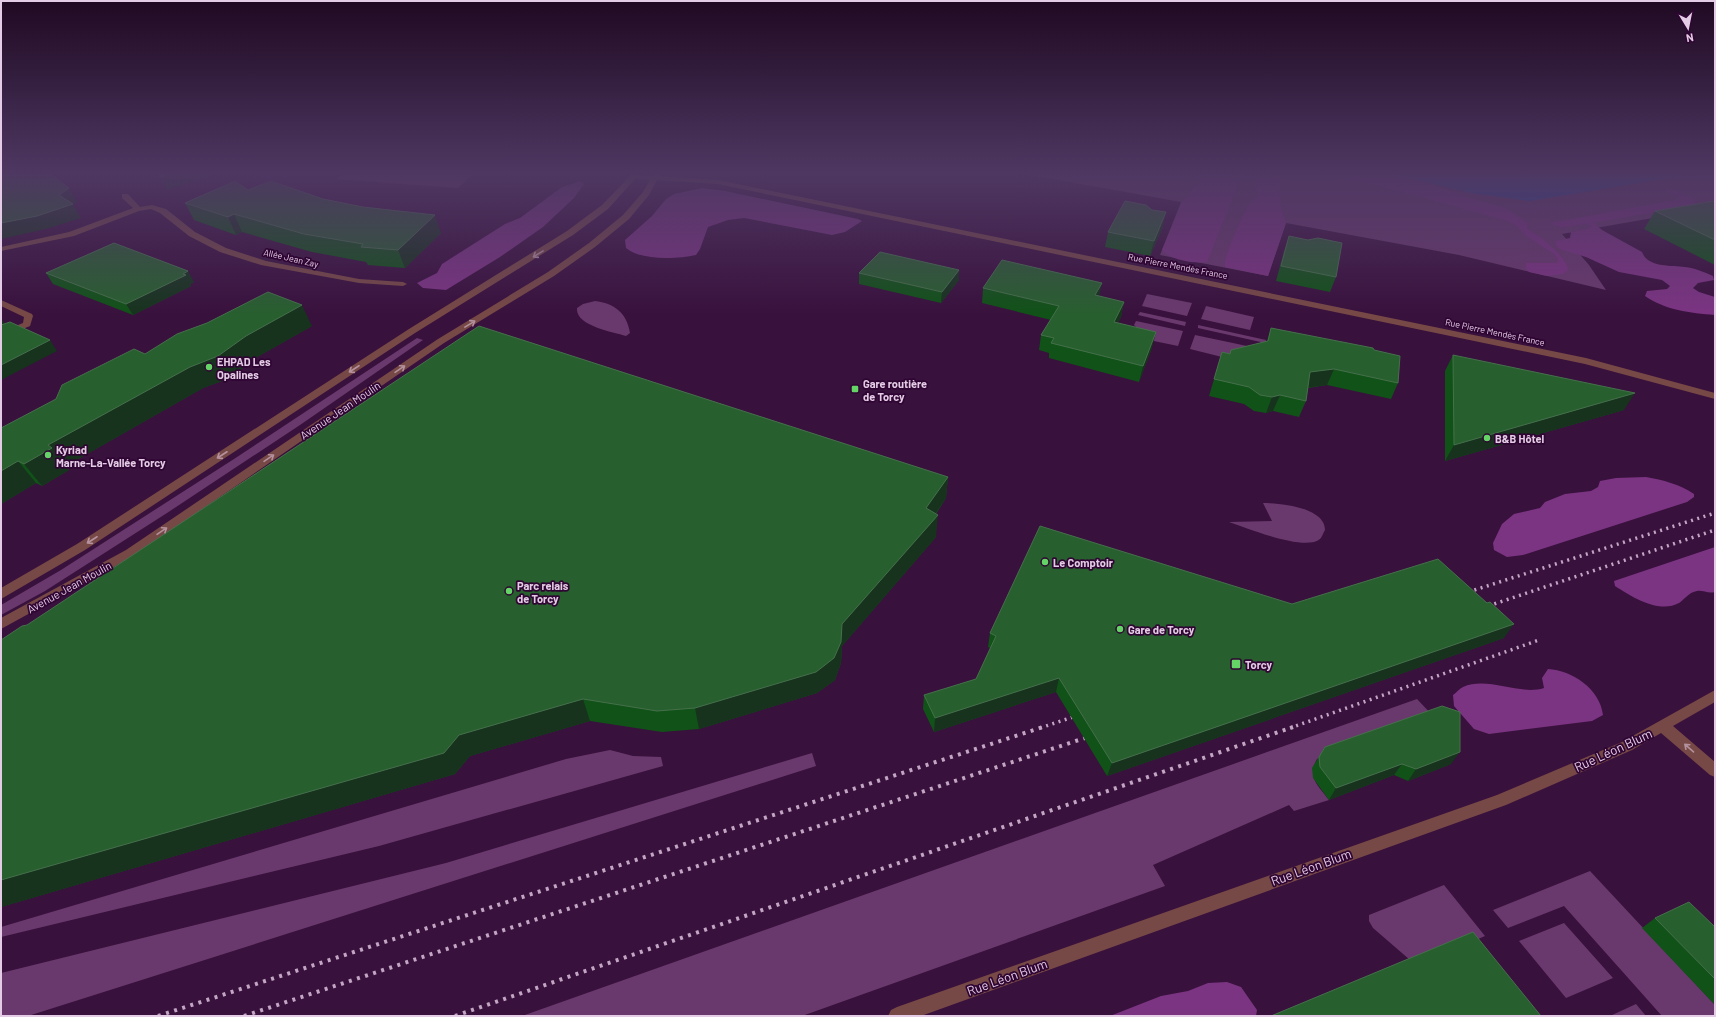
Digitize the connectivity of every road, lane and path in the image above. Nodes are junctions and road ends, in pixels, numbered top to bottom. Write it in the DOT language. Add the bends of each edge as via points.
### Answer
graph roads {
  1 [pos="110,219"];
  2 [pos="174,219"];
  3 [pos="588,219"];
  4 [pos="623,219"];
  5 [pos="901,219"];
  6 [pos="1,249"];
  7 [pos="403,284"];
  8 [pos="1,303"];
  9 [pos="1,335"];
  10 [pos="1715,396"];
  11 [pos="1,594"];
  12 [pos="1,624"];
  13 [pos="1715,695"];
  14 [pos="1663,726"];
  15 [pos="1715,771"];
  16 [pos="897,1016"];
  1 -- 6 [label="street, Allée Jean Zay" via="71,234"];
  2 -- 7 [label="street, Allée Jean Zay" via="192,234 223,250 264,262 359,281"];
  3 -- 11 [label="street, one-way" via="412,331 88,543"];
  12 -- 4 [label="street, Avenue Jean Moulin, one-way" via="130,553 441,341 551,274"];
  5 -- 10 [label="street, Rue Pierre Mendès France" via="1586,361"];
  8 -- 9 [label="street" via="29,316 27,324"];
  13 -- 14 [label="street, Rue Léon Blum"];
  15 -- 14 [label="street, one-way"];
  14 -- 16 [label="street, Rue Léon Blum" via="1627,746 1501,800"];
}
